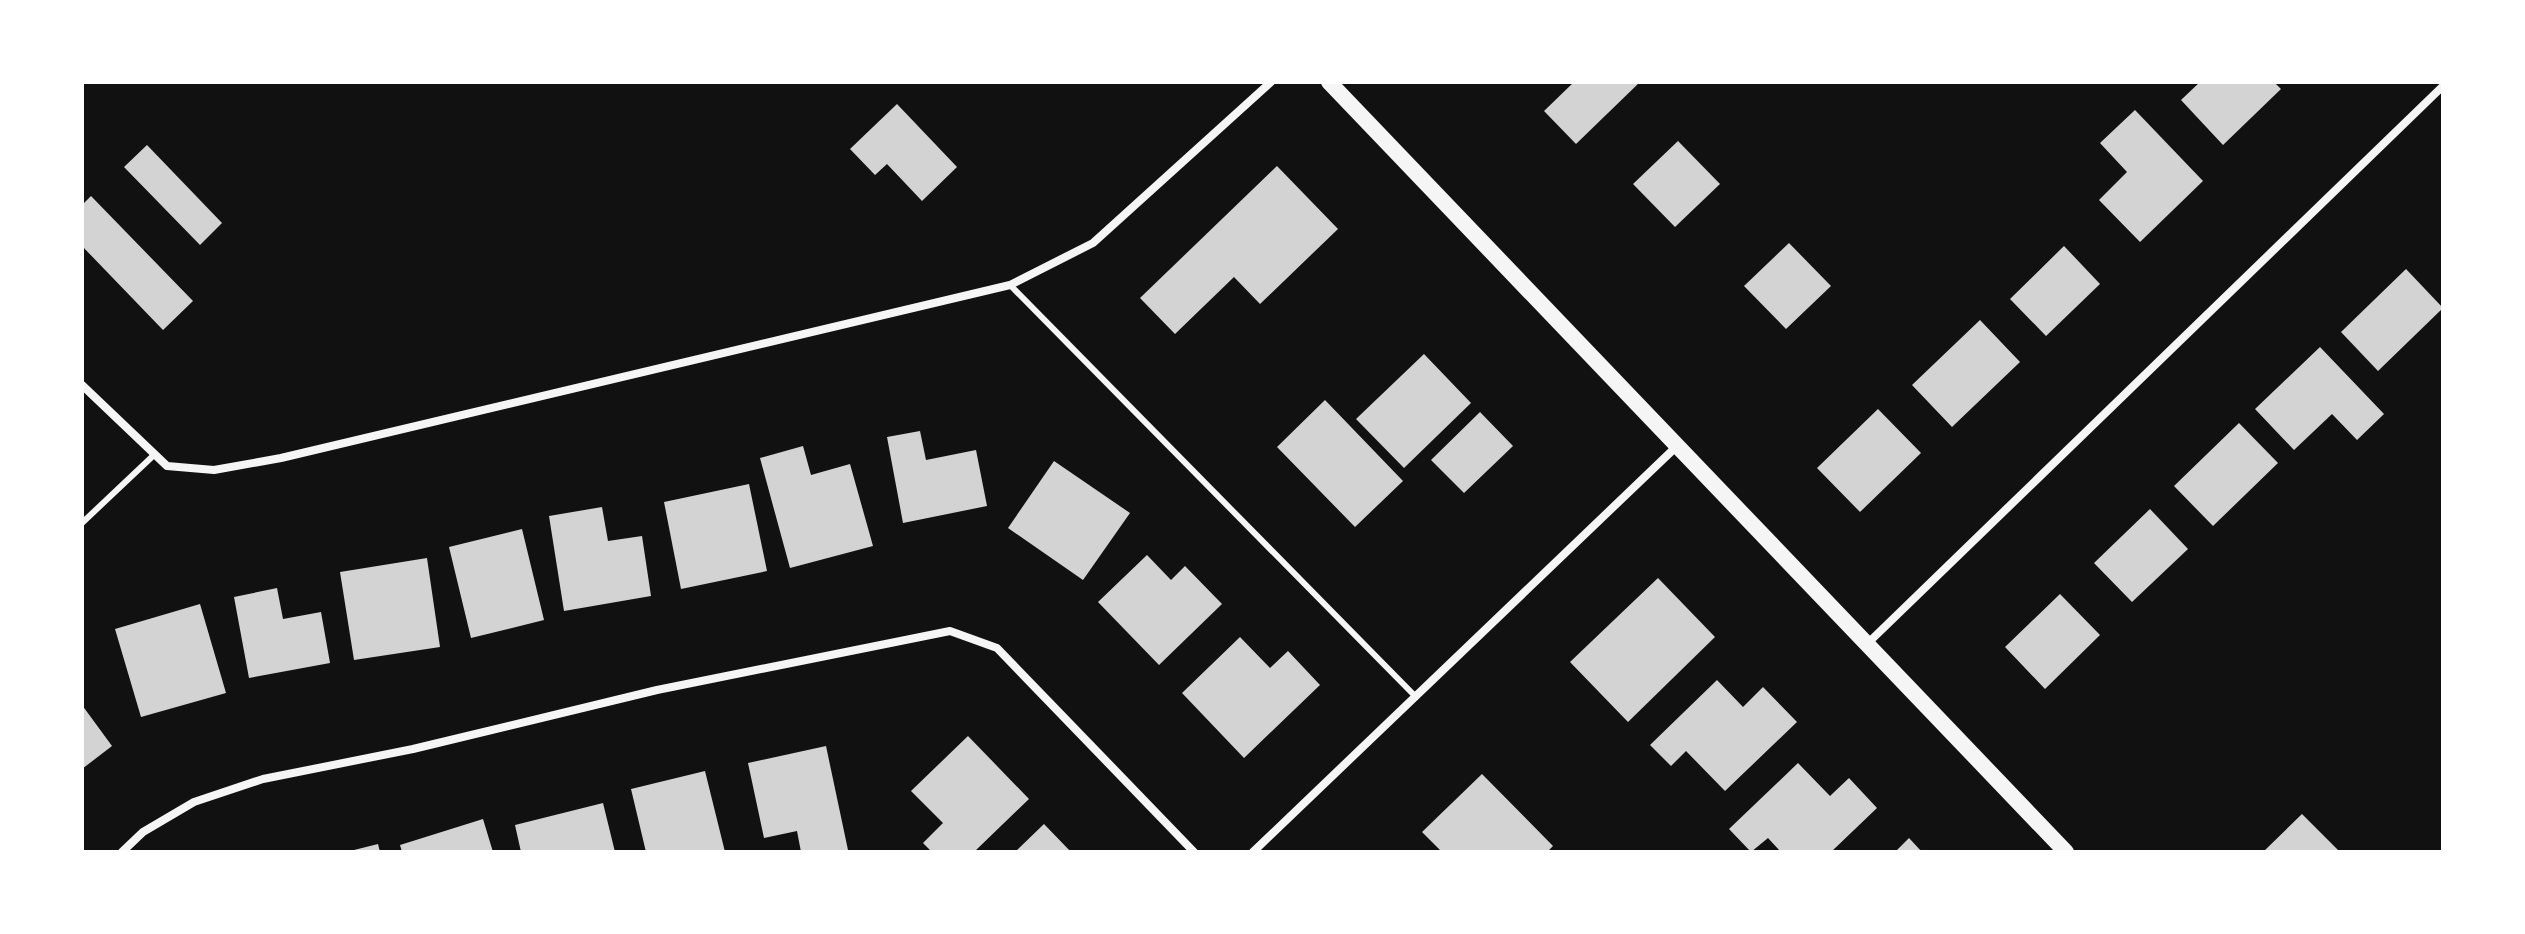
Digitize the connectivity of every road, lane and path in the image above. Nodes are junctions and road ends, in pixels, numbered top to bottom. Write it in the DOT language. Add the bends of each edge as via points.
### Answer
graph roads {
  1 [pos="1271,82"];
  2 [pos="1329,82"];
  3 [pos="2443,86"];
  4 [pos="1010,285"];
  5 [pos="82,385"];
  6 [pos="1677,446"];
  7 [pos="155,454"];
  8 [pos="82,523"];
  9 [pos="1867,644"];
  10 [pos="1416,697"];
  11 [pos="122,852"];
  12 [pos="1194,852"];
  13 [pos="1253,852"];
  14 [pos="2066,852"];
  1 -- 4 [label="street" via="1093,243"];
  2 -- 6 [label="main road"];
  3 -- 9 [label="street"];
  4 -- 7 [label="street" via="281,458 214,470 167,466"];
  4 -- 10 [label="lane"];
  5 -- 7 [label="street"];
  6 -- 9 [label="main road"];
  6 -- 10 [label="street"];
  7 -- 8 [label="lane"];
  9 -- 14 [label="main road"];
  10 -- 13 [label="street"];
  11 -- 12 [label="street" via="143,832 194,802 263,779 657,690 950,631 997,648"];
}
